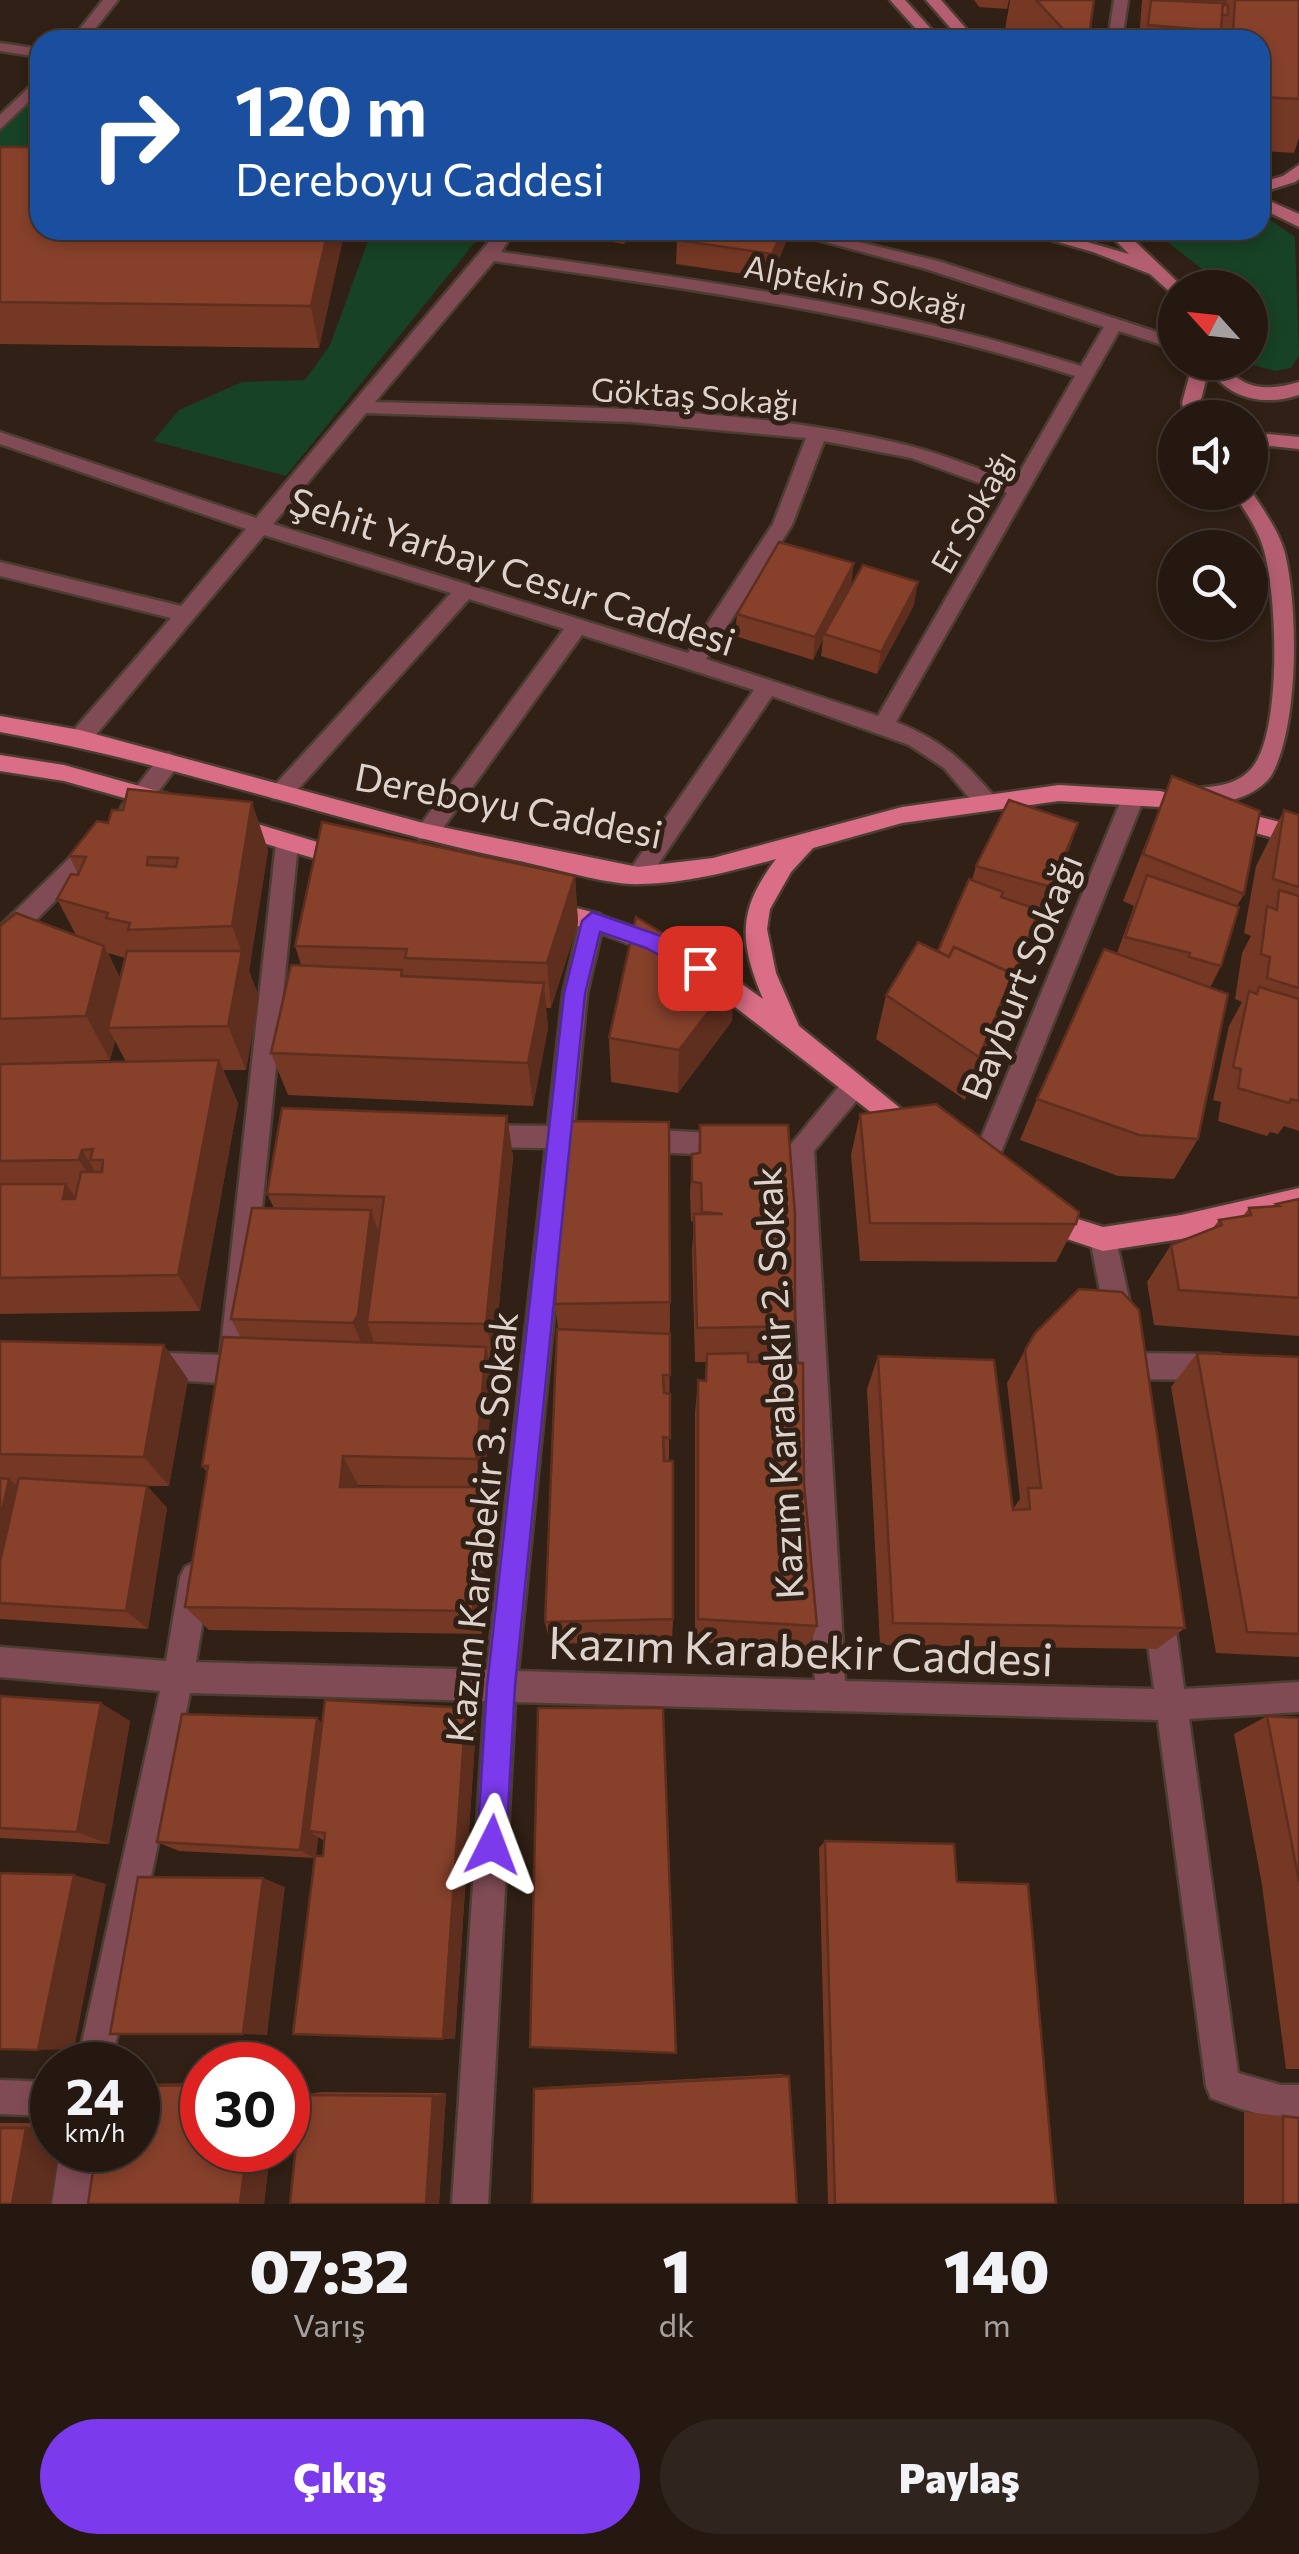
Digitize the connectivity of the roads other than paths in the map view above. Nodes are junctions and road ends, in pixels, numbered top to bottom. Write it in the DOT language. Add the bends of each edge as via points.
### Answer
graph roads {
  1 [pos="111,0"];
  2 [pos="897,0"];
  3 [pos="934,0"];
  4 [pos="1121,0"];
  5 [pos="86,30"];
  6 [pos="925,30"];
  7 [pos="960,30"];
  8 [pos="1116,30"];
  9 [pos="0,47"];
  10 [pos="30,52"];
  11 [pos="30,92"];
  12 [pos="0,124"];
  13 [pos="1299,170"];
  14 [pos="1270,185"];
  15 [pos="1270,206"];
  16 [pos="1299,222"];
  17 [pos="500,240"];
  18 [pos="830,240"];
  19 [pos="1066,240"];
  20 [pos="1125,240"];
  21 [pos="490,254"];
  22 [pos="1158,271"];
  23 [pos="1114,326"];
  24 [pos="1158,339"];
  25 [pos="1086,373"];
  26 [pos="1226,380"];
  27 [pos="1299,388"];
  28 [pos="360,407"];
  29 [pos="816,434"];
  30 [pos="0,438"];
  31 [pos="1268,440"];
  32 [pos="1299,444"];
  33 [pos="1018,490"];
  34 [pos="1252,510"];
  35 [pos="258,526"];
  36 [pos="0,569"];
  37 [pos="465,591"];
  38 [pos="185,614"];
  39 [pos="577,626"];
  40 [pos="693,662"];
  41 [pos="767,688"];
  42 [pos="0,724"];
  43 [pos="883,726"];
  44 [pos="80,738"];
  45 [pos="169,761"];
  46 [pos="0,763"];
  47 [pos="281,793"];
  48 [pos="145,795"];
  49 [pos="1133,798"];
  50 [pos="1160,799"];
  51 [pos="985,801"];
  52 [pos="427,834"];
  53 [pos="1299,836"];
  54 [pos="809,838"];
  55 [pos="287,844"];
  56 [pos="364,864"];
  57 [pos="638,876"];
  58 [pos="516,902"];
  59 [pos="592,921"];
  60 [pos="0,941"];
  61 [pos="790,1032"];
  62 [pos="854,1086"];
  63 [pos="446,1136"];
  64 [pos="560,1136"];
  65 [pos="782,1147"];
  66 [pos="930,1148"];
  67 [pos="975,1181"];
  68 [pos="1299,1200"];
  69 [pos="1015,1208"];
  70 [pos="1103,1239"];
  71 [pos="116,1364"];
  72 [pos="1129,1366"];
  73 [pos="1242,1366"];
  74 [pos="232,1368"];
  75 [pos="1134,1404"];
  76 [pos="226,1406"];
  77 [pos="202,1542"];
  78 [pos="1156,1592"];
  79 [pos="0,1662"];
  80 [pos="178,1677"];
  81 [pos="501,1686"];
  82 [pos="831,1695"];
  83 [pos="1299,1697"];
  84 [pos="1170,1706"];
  85 [pos="99,2042"];
  86 [pos="0,2097"];
  87 [pos="30,2098"];
  88 [pos="1299,2102"];
  89 [pos="75,2172"];
  90 [pos="70,2204"];
  91 [pos="470,2204"];
  1 -- 5 [label="street"];
  2 -- 6 [label="street"];
  3 -- 7 [label="street"];
  4 -- 8 [label="street"];
  9 -- 10 [label="street"];
  11 -- 12 [label="street"];
  13 -- 14 [label="street"];
  15 -- 16 [label="street"];
  17 -- 21 [label="street"];
  18 -- 23 [label="street" via="932,265"];
  19 -- 22 [label="street"];
  20 -- 22 [label="street"];
  21 -- 25 [label="street, Alptekin Sokağı" via="819,306 969,337"];
  21 -- 28 [label="street"];
  23 -- 24 [label="street"];
  23 -- 25 [label="street, Er Sokağı"];
  25 -- 33 [label="street, Er Sokağı"];
  26 -- 27 [label="street" via="1255,394"];
  28 -- 29 [label="street, Göktaş Sokağı"];
  28 -- 35 [label="street"];
  29 -- 33 [label="street, Göktaş Sokağı" via="904,451"];
  29 -- 40 [label="street" via="782,526"];
  30 -- 35 [label="street, Şehit Yarbay Cesur Caddesi"];
  31 -- 32 [label="street"];
  33 -- 43 [label="street, Er Sokağı"];
  34 -- 50 [label="street" via="1273,546 1281,614 1278,742 1263,771 1239,790"];
  35 -- 37 [label="street, Şehit Yarbay Cesur Caddesi"];
  35 -- 38 [label="street"];
  36 -- 38 [label="street"];
  37 -- 39 [label="street, Şehit Yarbay Cesur Caddesi"];
  37 -- 47 [label="street"];
  38 -- 44 [label="street"];
  39 -- 40 [label="street, Şehit Yarbay Cesur Caddesi"];
  39 -- 52 [label="street"];
  40 -- 41 [label="street, Şehit Yarbay Cesur Caddesi"];
  41 -- 43 [label="street, Şehit Yarbay Cesur Caddesi"];
  41 -- 57 [label="street"];
  42 -- 44 [label="main road, Dereboyu Caddesi"];
  43 -- 51 [label="street, Şehit Yarbay Cesur Caddesi" via="952,762"];
  44 -- 45 [label="main road, Dereboyu Caddesi"];
  45 -- 47 [label="main road, Dereboyu Caddesi"];
  45 -- 48 [label="street"];
  46 -- 48 [label="main road"];
  47 -- 52 [label="main road, Dereboyu Caddesi"];
  48 -- 55 [label="main road"];
  48 -- 60 [label="street"];
  49 -- 50 [label="main road, Dereboyu Caddesi"];
  49 -- 51 [label="main road, Dereboyu Caddesi" via="1059,793"];
  49 -- 67 [label="street, Bayburt Sokağı"];
  50 -- 53 [label="main road, Dereboyu Caddesi"];
  51 -- 54 [label="main road, Dereboyu Caddesi"];
  52 -- 57 [label="main road, Dereboyu Caddesi"];
  54 -- 57 [label="main road, Dereboyu Caddesi" via="713,866"];
  54 -- 61 [label="main road" via="760,897 754,934 761,970"];
  55 -- 56 [label="main road"];
  55 -- 74 [label="street" via="251,1095 266,1134"];
  58 -- 59 [label="main road"];
  59 -- 61 [label="main road" via="685,959"];
  59 -- 64 [label="street, Kazım Karabekir 3. Sokak" via="574,994"];
  61 -- 62 [label="main road"];
  62 -- 65 [label="street, Kazım Karabekir 2. Sokak"];
  62 -- 66 [label="main road"];
  63 -- 64 [label="street"];
  64 -- 65 [label="street"];
  64 -- 81 [label="street, Kazım Karabekir 3. Sokak"];
  65 -- 82 [label="street, Kazım Karabekir 2. Sokak"];
  68 -- 70 [label="main road"];
  69 -- 70 [label="main road"];
  70 -- 72 [label="street"];
  71 -- 74 [label="street"];
  72 -- 73 [label="street"];
  72 -- 75 [label="street"];
  74 -- 76 [label="street"];
  77 -- 80 [label="street"];
  78 -- 84 [label="street"];
  79 -- 80 [label="street, Kazım Karabekir Caddesi"];
  80 -- 81 [label="street, Kazım Karabekir Caddesi"];
  80 -- 85 [label="street"];
  81 -- 82 [label="street, Kazım Karabekir Caddesi"];
  81 -- 91 [label="street, Kazım Karabekir 3. Sokak"];
  82 -- 84 [label="street, Kazım Karabekir Caddesi"];
  83 -- 84 [label="street, Kazım Karabekir Caddesi"];
  84 -- 88 [label="street" via="1223,2086"];
  86 -- 87 [label="street"];
  89 -- 90 [label="street"];
}
